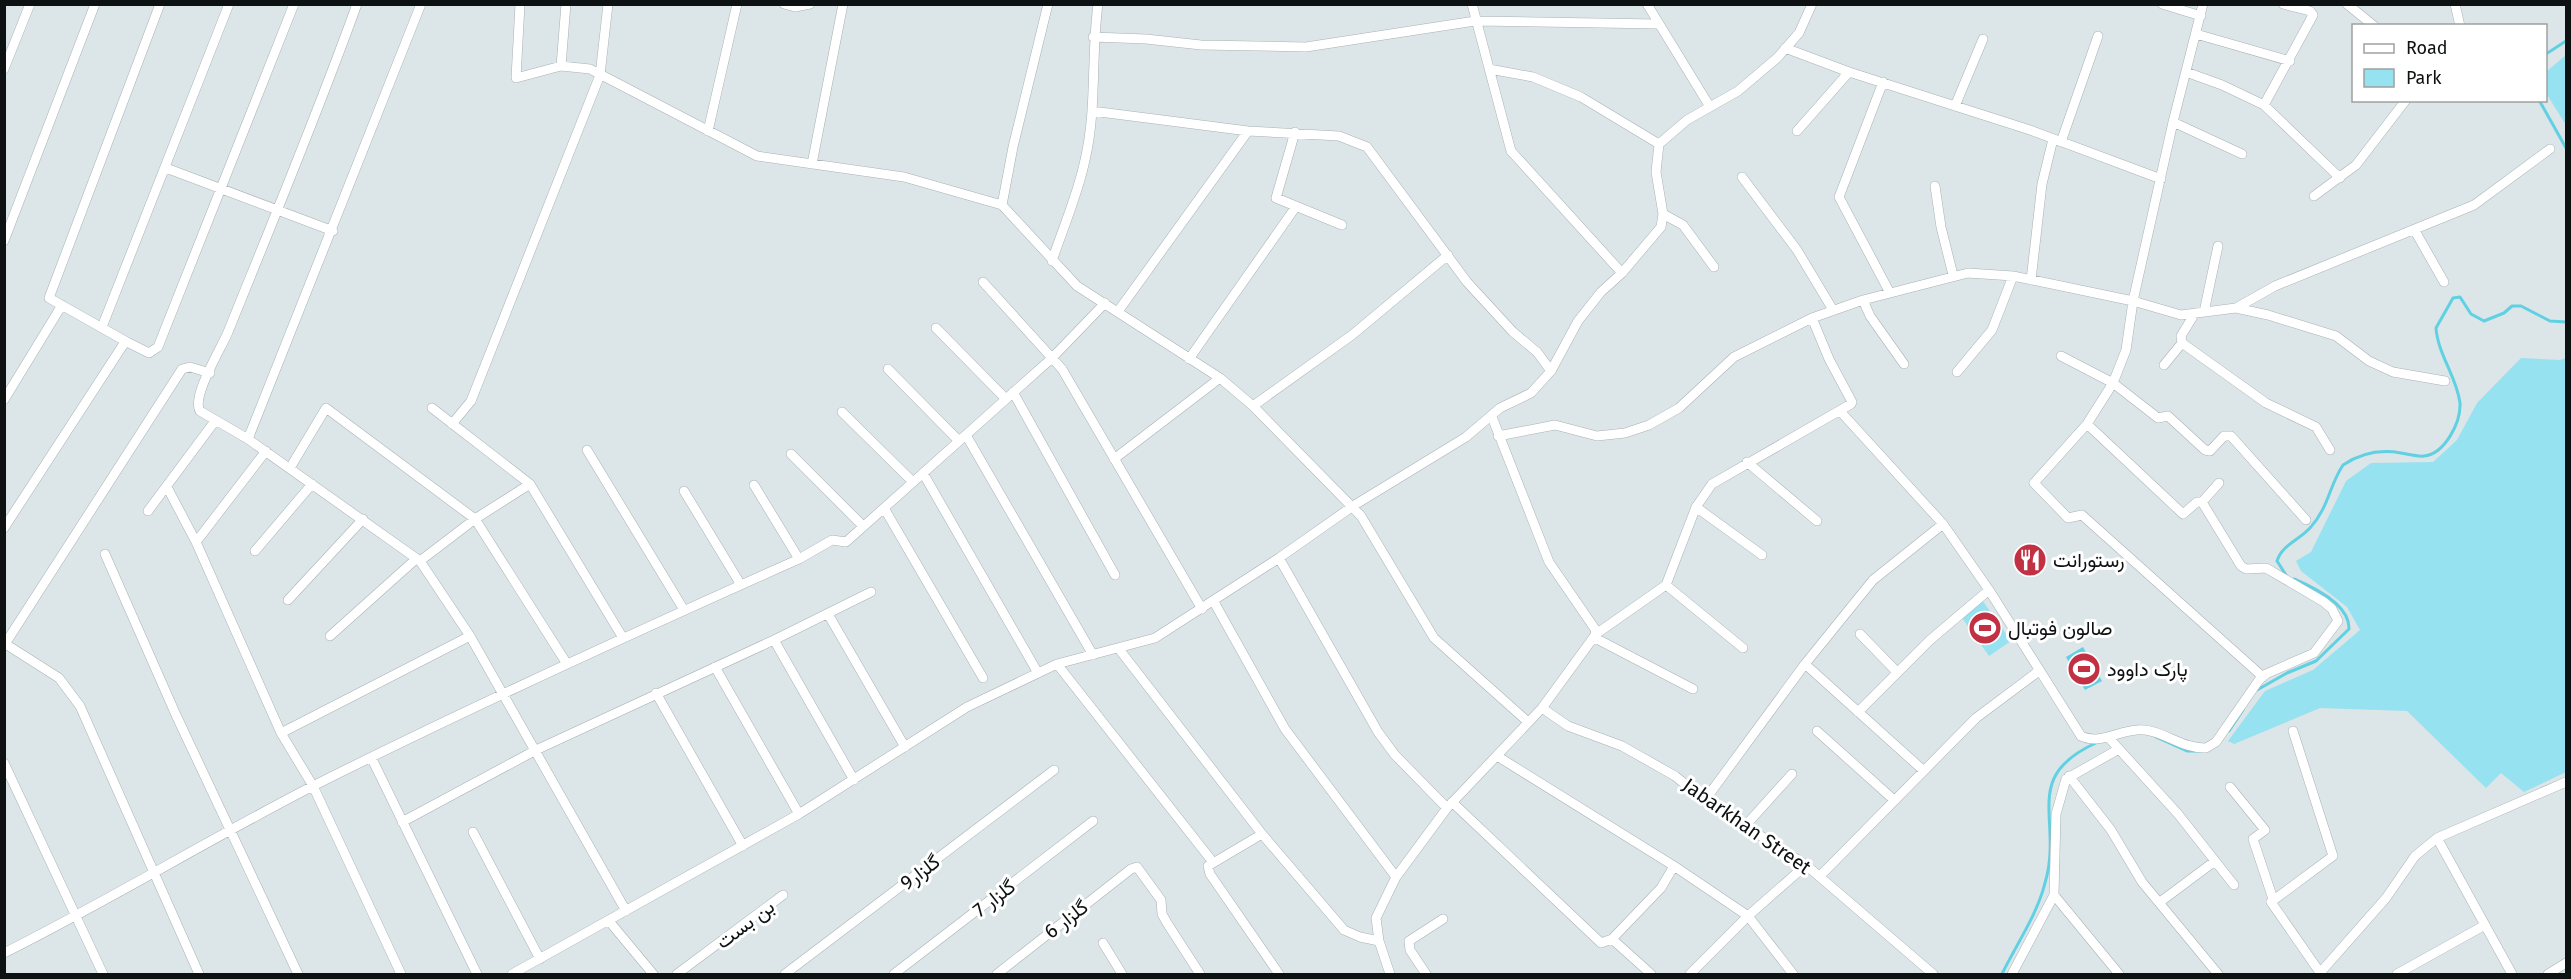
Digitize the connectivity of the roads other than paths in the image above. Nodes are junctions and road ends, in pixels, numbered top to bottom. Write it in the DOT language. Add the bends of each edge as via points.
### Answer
graph roads {
  1 [pos="30,4"];
  2 [pos="95,4"];
  3 [pos="160,4"];
  4 [pos="229,4"];
  5 [pos="294,4"];
  6 [pos="357,4"];
  7 [pos="421,4"];
  8 [pos="520,4"];
  9 [pos="566,4"];
  10 [pos="608,4"];
  11 [pos="737,4"];
  12 [pos="784,4"];
  13 [pos="810,4"];
  14 [pos="843,4"];
  15 [pos="1048,4"];
  16 [pos="1098,4"];
  17 [pos="1472,4"];
  18 [pos="1647,4"];
  19 [pos="1812,4"];
  20 [pos="2162,4"];
  21 [pos="2203,4"];
  22 [pos="2283,4"];
  23 [pos="2347,4"];
  24 [pos="2455,4"];
  25 [pos="2311,8"];
  26 [pos="2201,16"];
  27 [pos="1475,21"];
  28 [pos="1658,24"];
  29 [pos="2372,24"];
  30 [pos="2460,24"];
  31 [pos="2196,34"];
  32 [pos="2098,36"];
  33 [pos="1093,38"];
  34 [pos="1983,39"];
  35 [pos="1785,48"];
  36 [pos="2290,61"];
  37 [pos="561,66"];
  38 [pos="4,69"];
  39 [pos="1489,69"];
  40 [pos="1849,72"];
  41 [pos="2186,72"];
  42 [pos="600,75"];
  43 [pos="1883,82"];
  44 [pos="2404,102"];
  45 [pos="2264,105"];
  46 [pos="1955,106"];
  47 [pos="1710,107"];
  48 [pos="1092,111"];
  49 [pos="2173,122"];
  50 [pos="1797,130"];
  51 [pos="708,131"];
  52 [pos="1248,131"];
  53 [pos="1295,132"];
  54 [pos="2057,140"];
  55 [pos="1659,144"];
  56 [pos="2550,149"];
  57 [pos="2242,154"];
  58 [pos="812,164"];
  59 [pos="166,168"];
  60 [pos="1742,177"];
  61 [pos="2340,178"];
  62 [pos="2161,179"];
  63 [pos="1935,186"];
  64 [pos="221,189"];
  65 [pos="2314,196"];
  66 [pos="1002,206"];
  67 [pos="1295,208"];
  68 [pos="277,210"];
  69 [pos="1663,214"];
  70 [pos="1342,225"];
  71 [pos="333,231"];
  72 [pos="2415,231"];
  73 [pos="4,241"];
  74 [pos="2218,246"];
  75 [pos="1448,255"];
  76 [pos="1052,261"];
  77 [pos="1714,267"];
  78 [pos="1622,273"];
  79 [pos="1953,275"];
  80 [pos="2013,276"];
  81 [pos="2031,280"];
  82 [pos="983,282"];
  83 [pos="2444,282"];
  84 [pos="1890,293"];
  85 [pos="1863,300"];
  86 [pos="2133,301"];
  87 [pos="1105,303"];
  88 [pos="62,305"];
  89 [pos="2236,308"];
  90 [pos="1119,310"];
  91 [pos="1833,310"];
  92 [pos="2199,313"];
  93 [pos="1812,318"];
  94 [pos="102,327"];
  95 [pos="936,328"];
  96 [pos="127,342"];
  97 [pos="2182,343"];
  98 [pos="2061,356"];
  99 [pos="1052,358"];
  100 [pos="1189,359"];
  101 [pos="1904,364"];
  102 [pos="2164,365"];
  103 [pos="888,369"];
  104 [pos="1551,371"];
  105 [pos="1957,372"];
  106 [pos="210,373"];
  107 [pos="1220,378"];
  108 [pos="2445,381"];
  109 [pos="2113,382"];
  110 [pos="1009,396"];
  111 [pos="4,400"];
  112 [pos="1253,406"];
  113 [pos="432,408"];
  114 [pos="1840,411"];
  115 [pos="842,412"];
  116 [pos="1492,417"];
  117 [pos="215,421"];
  118 [pos="452,424"];
  119 [pos="2086,424"];
  120 [pos="1498,436"];
  121 [pos="962,438"];
  122 [pos="248,439"];
  123 [pos="586,450"];
  124 [pos="2330,450"];
  125 [pos="266,451"];
  126 [pos="791,454"];
  127 [pos="1114,459"];
  128 [pos="1747,462"];
  129 [pos="290,468"];
  130 [pos="923,473"];
  131 [pos="913,482"];
  132 [pos="2219,483"];
  133 [pos="312,484"];
  134 [pos="530,484"];
  135 [pos="754,485"];
  136 [pos="167,487"];
  137 [pos="684,491"];
  138 [pos="2202,502"];
  139 [pos="1353,506"];
  140 [pos="1696,507"];
  141 [pos="884,508"];
  142 [pos="148,512"];
  143 [pos="363,519"];
  144 [pos="475,519"];
  145 [pos="2306,520"];
  146 [pos="1817,521"];
  147 [pos="1943,524"];
  148 [pos="863,526"];
  149 [pos="4,528"];
  150 [pos="196,542"];
  151 [pos="255,551"];
  152 [pos="105,554"];
  153 [pos="1762,555"];
  154 [pos="1279,558"];
  155 [pos="799,559"];
  156 [pos="418,560"];
  157 [pos="1115,574"];
  158 [pos="741,585"];
  159 [pos="1666,585"];
  160 [pos="1989,590"];
  161 [pos="871,591"];
  162 [pos="288,600"];
  163 [pos="1214,602"];
  164 [pos="1202,609"];
  165 [pos="684,610"];
  166 [pos="828,614"];
  167 [pos="1860,634"];
  168 [pos="330,636"];
  169 [pos="470,636"];
  170 [pos="1595,636"];
  171 [pos="623,638"];
  172 [pos="774,640"];
  173 [pos="5,643"];
  174 [pos="1743,648"];
  175 [pos="1119,649"];
  176 [pos="1093,655"];
  177 [pos="567,664"];
  178 [pos="1057,664"];
  179 [pos="1805,664"];
  180 [pos="715,667"];
  181 [pos="1896,671"];
  182 [pos="2038,671"];
  183 [pos="1038,673"];
  184 [pos="2263,677"];
  185 [pos="983,678"];
  186 [pos="1693,689"];
  187 [pos="503,693"];
  188 [pos="656,693"];
  189 [pos="1542,708"];
  190 [pos="1857,712"];
  191 [pos="1528,722"];
  192 [pos="2293,730"];
  193 [pos="1817,731"];
  194 [pos="281,733"];
  195 [pos="2108,737"];
  196 [pos="905,747"];
  197 [pos="2119,748"];
  198 [pos="536,750"];
  199 [pos="1497,756"];
  200 [pos="372,759"];
  201 [pos="4,762"];
  202 [pos="1054,770"];
  203 [pos="1924,771"];
  204 [pos="1792,774"];
  205 [pos="2069,776"];
  206 [pos="854,780"];
  207 [pos="2566,782"];
  208 [pos="313,786"];
  209 [pos="2230,787"];
  210 [pos="1705,800"];
  211 [pos="1894,800"];
  212 [pos="1449,805"];
  213 [pos="799,814"];
  214 [pos="1093,821"];
  215 [pos="402,822"];
  216 [pos="1746,825"];
  217 [pos="230,830"];
  218 [pos="473,832"];
  219 [pos="1262,834"];
  220 [pos="2437,838"];
  221 [pos="743,846"];
  222 [pos="1212,861"];
  223 [pos="2215,861"];
  224 [pos="1806,865"];
  225 [pos="1674,866"];
  226 [pos="155,873"];
  227 [pos="1820,876"];
  228 [pos="1396,877"];
  229 [pos="2234,885"];
  230 [pos="783,895"];
  231 [pos="2054,895"];
  232 [pos="2274,899"];
  233 [pos="2160,902"];
  234 [pos="626,911"];
  235 [pos="1748,916"];
  236 [pos="75,917"];
  237 [pos="1443,919"];
  238 [pos="609,921"];
  239 [pos="2485,925"];
  240 [pos="1612,939"];
  241 [pos="1379,941"];
  242 [pos="1103,943"];
  243 [pos="4,953"];
  244 [pos="540,959"];
  245 [pos="2566,963"];
  246 [pos="2320,974"];
  247 [pos="103,975"];
  248 [pos="199,975"];
  249 [pos="298,975"];
  250 [pos="401,975"];
  251 [pos="477,975"];
  252 [pos="512,975"];
  253 [pos="652,975"];
  254 [pos="677,975"];
  255 [pos="785,975"];
  256 [pos="894,975"];
  257 [pos="997,975"];
  258 [pos="1122,975"];
  259 [pos="1200,975"];
  260 [pos="1279,975"];
  261 [pos="1390,975"];
  262 [pos="1426,975"];
  263 [pos="1651,975"];
  264 [pos="1689,975"];
  265 [pos="1792,975"];
  266 [pos="1933,975"];
  267 [pos="2012,975"];
  268 [pos="2119,975"];
  269 [pos="2218,975"];
  270 [pos="2397,975"];
  271 [pos="2512,975"];
  272 [pos="2548,975"];
  1 -- 38 [label="street"];
  2 -- 73 [label="street"];
  3 -- 88 [label="street" via="49,298"];
  4 -- 59 [label="street"];
  5 -- 64 [label="street"];
  6 -- 68 [label="street"];
  7 -- 71 [label="street"];
  8 -- 37 [label="street" via="516,78"];
  9 -- 37 [label="street"];
  10 -- 42 [label="street"];
  11 -- 51 [label="street"];
  12 -- 13 [label="street"];
  14 -- 58 [label="street"];
  15 -- 66 [label="street"];
  16 -- 33 [label="street"];
  17 -- 27 [label="street"];
  18 -- 28 [label="street"];
  19 -- 35 [label="street" via="1799,33"];
  20 -- 26 [label="street"];
  21 -- 26 [label="street"];
  22 -- 25 [label="street"];
  23 -- 29 [label="street"];
  24 -- 30 [label="street"];
  25 -- 36 [label="street" via="2313,19"];
  26 -- 31 [label="street"];
  27 -- 28 [label="street"];
  27 -- 33 [label="street" via="1306,47"];
  27 -- 39 [label="street"];
  28 -- 47 [label="street"];
  31 -- 36 [label="street"];
  31 -- 41 [label="street"];
  32 -- 54 [label="street"];
  33 -- 48 [label="street"];
  34 -- 46 [label="street"];
  35 -- 40 [label="street"];
  35 -- 47 [label="street" via="1738,91"];
  36 -- 45 [label="street"];
  37 -- 42 [label="street" via="590,69"];
  39 -- 55 [label="street" via="1533,77 1571,93"];
  39 -- 78 [label="street" via="1511,151"];
  40 -- 43 [label="street"];
  40 -- 50 [label="street"];
  41 -- 45 [label="street"];
  41 -- 49 [label="street"];
  42 -- 51 [label="street"];
  42 -- 118 [label="street" via="471,401"];
  43 -- 46 [label="street"];
  43 -- 84 [label="street" via="1839,197"];
  44 -- 61 [label="street" via="2356,165"];
  45 -- 61 [label="street"];
  46 -- 54 [label="street"];
  47 -- 55 [label="street"];
  48 -- 52 [label="street"];
  48 -- 76 [label="street" via="1085,161"];
  49 -- 57 [label="street"];
  49 -- 62 [label="street"];
  51 -- 58 [label="street" via="757,156"];
  52 -- 53 [label="street"];
  52 -- 90 [label="street"];
  53 -- 67 [label="street" via="1276,198"];
  53 -- 75 [label="street" via="1338,136 1367,147"];
  54 -- 62 [label="street"];
  54 -- 81 [label="street" via="2042,184"];
  55 -- 69 [label="street" via="1656,172"];
  56 -- 72 [label="street" via="2474,205"];
  58 -- 66 [label="street" via="904,177"];
  59 -- 64 [label="street"];
  59 -- 94 [label="street"];
  60 -- 91 [label="street" via="1797,250"];
  61 -- 65 [label="street"];
  62 -- 86 [label="street"];
  63 -- 79 [label="street"];
  64 -- 68 [label="street"];
  64 -- 96 [label="street" via="158,347 149,353"];
  66 -- 76 [label="street"];
  67 -- 70 [label="street"];
  67 -- 100 [label="street"];
  68 -- 71 [label="street"];
  68 -- 106 [label="street"];
  69 -- 77 [label="street" via="1683,225"];
  69 -- 78 [label="street" via="1661,227"];
  71 -- 122 [label="street"];
  72 -- 83 [label="street"];
  72 -- 89 [label="street" via="2275,286"];
  74 -- 92 [label="street"];
  75 -- 104 [label="street" via="1467,282"];
  75 -- 112 [label="street" via="1353,335"];
  76 -- 87 [label="street" via="1077,286"];
  78 -- 104 [label="street" via="1578,321"];
  79 -- 80 [label="street"];
  79 -- 84 [label="street"];
  80 -- 81 [label="street"];
  80 -- 105 [label="street" via="1992,330"];
  81 -- 86 [label="street"];
  82 -- 99 [label="street"];
  84 -- 85 [label="street"];
  85 -- 91 [label="street"];
  85 -- 101 [label="street"];
  86 -- 92 [label="street" via="2181,315"];
  86 -- 109 [label="street" via="2126,350"];
  87 -- 90 [label="street"];
  87 -- 99 [label="street"];
  88 -- 94 [label="street"];
  88 -- 111 [label="street"];
  89 -- 92 [label="street"];
  89 -- 108 [label="street" via="2336,336 2369,361 2394,372"];
  90 -- 100 [label="street"];
  91 -- 93 [label="street"];
  92 -- 97 [label="street" via="2181,336"];
  93 -- 114 [label="street" via="1852,402"];
  93 -- 120 [label="street" via="1734,357 1679,408 1649,425 1597,436 1555,425"];
  94 -- 96 [label="street"];
  95 -- 110 [label="street"];
  96 -- 149 [label="street"];
  97 -- 102 [label="street"];
  97 -- 124 [label="street" via="2266,402 2316,427"];
  98 -- 109 [label="street"];
  99 -- 110 [label="street"];
  99 -- 127 [label="street"];
  100 -- 107 [label="street"];
  103 -- 121 [label="street"];
  104 -- 116 [label="street" via="1532,393 1500,408"];
  106 -- 117 [label="street" via="196,405"];
  106 -- 173 [label="street" via="190,367 182,369"];
  107 -- 112 [label="street"];
  107 -- 127 [label="street"];
  109 -- 119 [label="street"];
  109 -- 145 [label="street" via="2158,418 2168,416 2205,450 2210,451 2224,436 2231,436"];
  110 -- 121 [label="street"];
  110 -- 157 [label="street"];
  112 -- 139 [label="street"];
  113 -- 118 [label="street"];
  114 -- 128 [label="street"];
  114 -- 147 [label="street"];
  115 -- 131 [label="street"];
  116 -- 120 [label="street"];
  116 -- 139 [label="street"];
  117 -- 122 [label="street"];
  117 -- 136 [label="street"];
  118 -- 134 [label="street"];
  119 -- 138 [label="street" via="2183,514 2196,502"];
  119 -- 184 [label="street" via="2034,483 2068,518 2082,515"];
  120 -- 170 [label="street" via="1549,562 1595,629"];
  121 -- 130 [label="street"];
  121 -- 176 [label="street"];
  122 -- 125 [label="street"];
  123 -- 165 [label="street"];
  125 -- 129 [label="street"];
  125 -- 150 [label="street"];
  126 -- 148 [label="street"];
  127 -- 164 [label="street"];
  128 -- 140 [label="street" via="1712,484"];
  128 -- 146 [label="street"];
  129 -- 133 [label="street"];
  129 -- 144 [label="street" via="326,408"];
  130 -- 131 [label="street"];
  130 -- 183 [label="street"];
  131 -- 141 [label="street"];
  132 -- 138 [label="street"];
  133 -- 143 [label="street"];
  133 -- 151 [label="street"];
  134 -- 144 [label="street"];
  134 -- 171 [label="street"];
  135 -- 155 [label="street"];
  136 -- 142 [label="street"];
  136 -- 150 [label="street"];
  137 -- 158 [label="street"];
  138 -- 184 [label="street" via="2241,566 2266,568 2325,602 2338,621 2313,653"];
  139 -- 154 [label="street"];
  139 -- 191 [label="street" via="1434,638"];
  140 -- 153 [label="street"];
  140 -- 159 [label="street"];
  141 -- 148 [label="street"];
  141 -- 185 [label="street"];
  143 -- 156 [label="street"];
  143 -- 162 [label="street"];
  144 -- 156 [label="street"];
  144 -- 177 [label="street"];
  147 -- 160 [label="street"];
  147 -- 179 [label="street" via="1880,572"];
  148 -- 155 [label="street" via="846,542 832,540"];
  150 -- 194 [label="street"];
  152 -- 217 [label="street"];
  154 -- 163 [label="street"];
  154 -- 212 [label="street" via="1378,732 1395,755"];
  155 -- 158 [label="street"];
  156 -- 168 [label="street"];
  156 -- 169 [label="street"];
  158 -- 165 [label="street"];
  159 -- 170 [label="street"];
  159 -- 174 [label="street"];
  160 -- 181 [label="street"];
  160 -- 182 [label="street"];
  161 -- 166 [label="street"];
  163 -- 164 [label="street"];
  163 -- 228 [label="street" via="1285,729"];
  164 -- 175 [label="street" via="1155,638"];
  165 -- 171 [label="street"];
  166 -- 172 [label="street"];
  166 -- 196 [label="street"];
  167 -- 181 [label="street"];
  169 -- 187 [label="street"];
  169 -- 194 [label="street"];
  170 -- 186 [label="street"];
  170 -- 189 [label="street"];
  171 -- 177 [label="street"];
  172 -- 180 [label="street"];
  172 -- 206 [label="street"];
  173 -- 226 [label="street" via="59,678 80,705"];
  175 -- 176 [label="street"];
  175 -- 219 [label="street"];
  176 -- 178 [label="street"];
  177 -- 187 [label="street"];
  178 -- 183 [label="street"];
  178 -- 222 [label="street"];
  179 -- 190 [label="street"];
  179 -- 210 [label="street"];
  180 -- 188 [label="street"];
  180 -- 213 [label="street"];
  181 -- 190 [label="street"];
  182 -- 195 [label="street" via="2081,736 2089,740"];
  182 -- 203 [label="street" via="1976,718"];
  183 -- 196 [label="street" via="967,707"];
  184 -- 195 [label="street" via="2216,742 2206,748 2181,745 2151,731"];
  187 -- 198 [label="street"];
  187 -- 200 [label="street"];
  188 -- 198 [label="street"];
  188 -- 221 [label="street"];
  189 -- 191 [label="street"];
  189 -- 210 [label="street, Jabarkhan Street" via="1568,726 1630,751 1675,776"];
  190 -- 203 [label="street"];
  191 -- 199 [label="street"];
  192 -- 232 [label="street" via="2334,856"];
  193 -- 211 [label="street"];
  194 -- 208 [label="street"];
  195 -- 197 [label="street"];
  196 -- 206 [label="street"];
  197 -- 205 [label="street"];
  197 -- 223 [label="street"];
  198 -- 215 [label="street"];
  198 -- 234 [label="street"];
  199 -- 212 [label="street"];
  199 -- 225 [label="street"];
  200 -- 208 [label="street"];
  200 -- 215 [label="street"];
  201 -- 236 [label="street"];
  202 -- 255 [label="street, گلزار9"];
  203 -- 211 [label="street"];
  204 -- 216 [label="street"];
  205 -- 231 [label="street" via="2056,814"];
  205 -- 233 [label="street"];
  206 -- 213 [label="street"];
  207 -- 220 [label="street"];
  208 -- 217 [label="street"];
  208 -- 250 [label="street"];
  209 -- 232 [label="street" via="2265,830 2253,838"];
  210 -- 216 [label="street, Jabarkhan Street"];
  211 -- 227 [label="street"];
  212 -- 228 [label="street"];
  212 -- 240 [label="street" via="1601,944"];
  213 -- 221 [label="street"];
  214 -- 256 [label="street, گلزار 7"];
  215 -- 251 [label="street"];
  216 -- 224 [label="street, Jabarkhan Street"];
  217 -- 226 [label="street"];
  217 -- 249 [label="street"];
  218 -- 244 [label="street"];
  219 -- 222 [label="street"];
  219 -- 241 [label="street" via="1344,930"];
  220 -- 239 [label="street"];
  220 -- 246 [label="street" via="2415,856 2386,898"];
  221 -- 234 [label="street"];
  222 -- 260 [label="street" via="1208,866 1210,874"];
  223 -- 229 [label="street"];
  223 -- 233 [label="street"];
  224 -- 227 [label="street, Jabarkhan Street"];
  224 -- 235 [label="street"];
  225 -- 235 [label="street"];
  225 -- 240 [label="street" via="1661,888"];
  226 -- 236 [label="street"];
  226 -- 248 [label="street"];
  227 -- 266 [label="street, Jabarkhan Street"];
  228 -- 241 [label="street" via="1376,918"];
  230 -- 254 [label="street, بن بست"];
  231 -- 267 [label="street"];
  231 -- 268 [label="street"];
  232 -- 246 [label="street" via="2273,906"];
  233 -- 269 [label="street"];
  234 -- 238 [label="street"];
  235 -- 264 [label="street"];
  235 -- 265 [label="street"];
  236 -- 243 [label="street"];
  236 -- 247 [label="street"];
  237 -- 262 [label="street" via="1409,941 1410,950"];
  238 -- 244 [label="street"];
  238 -- 253 [label="street"];
  239 -- 270 [label="street"];
  239 -- 271 [label="street"];
  240 -- 263 [label="street"];
  241 -- 261 [label="street"];
  242 -- 258 [label="street"];
  244 -- 252 [label="street"];
  245 -- 272 [label="street"];
  257 -- 259 [label="street, گلزار 6" via="1137,867 1161,900 1162,914"];
}
